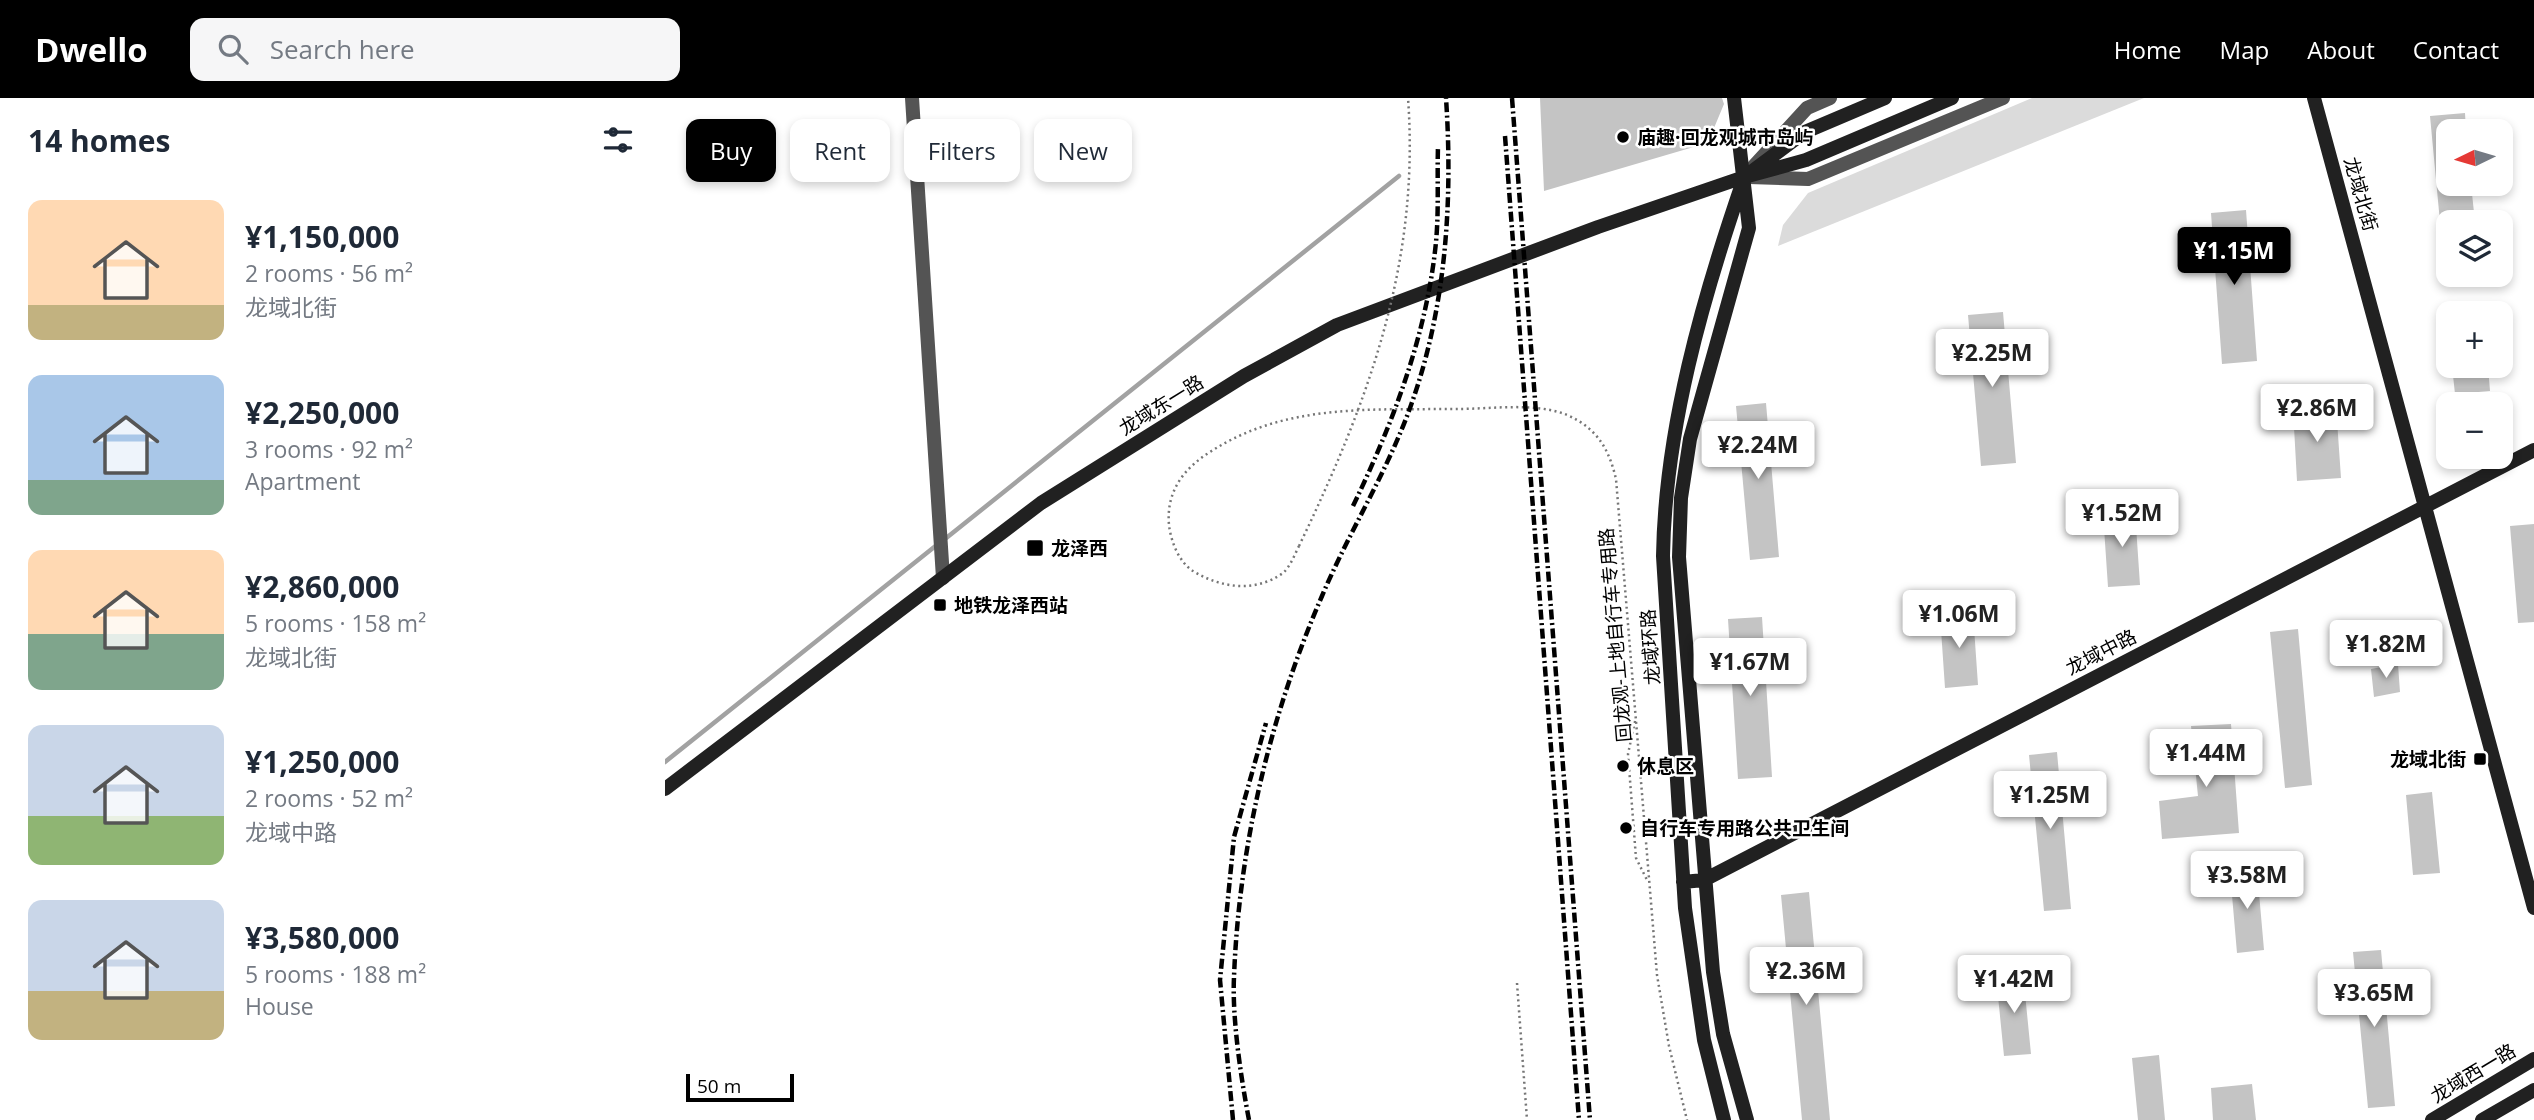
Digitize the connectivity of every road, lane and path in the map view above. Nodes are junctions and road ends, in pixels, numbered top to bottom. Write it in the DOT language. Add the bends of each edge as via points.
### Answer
graph roads {
  1 [pos="912,98"];
  2 [pos="1408,98"];
  3 [pos="1734,98"];
  4 [pos="1830,98"];
  5 [pos="1885,98"];
  6 [pos="1952,98"];
  7 [pos="2003,98"];
  8 [pos="2313,98"];
  9 [pos="1744,177"];
  10 [pos="2534,450"];
  11 [pos="2425,505"];
  12 [pos="943,578"];
  13 [pos="1636,716"];
  14 [pos="665,789"];
  15 [pos="1704,880"];
  16 [pos="1683,882"];
  17 [pos="1650,885"];
  18 [pos="2534,908"];
  19 [pos="1517,984"];
  20 [pos="2534,1059"];
  21 [pos="2534,1090"];
  22 [pos="1527,1120"];
  23 [pos="1687,1120"];
  24 [pos="1724,1120"];
  25 [pos="1747,1120"];
  26 [pos="2433,1120"];
  27 [pos="2482,1120"];
  1 -- 12 [label="street"];
  2 -- 13 [label="path, 回龙观-上地自行车专用路, bridge" via="1405,218 1387,326 1342,457 1299,546 1285,572 1241,587 1207,578 1190,569 1178,555 1168,510 1174,488 1191,465 1247,431 1295,416 1342,410 1551,409 1602,439 1611,457"];
  3 -- 9 [label="main road, 龙域环路"];
  4 -- 9 [label="street" via="1807,108"];
  5 -- 9 [label="main road, 龙域东一路" via="1805,132"];
  6 -- 9 [label="main road, 龙域东一路" via="1806,160"];
  7 -- 9 [label="street" via="1808,179"];
  8 -- 11 [label="main road, 龙域北街"];
  9 -- 12 [label="main road, 龙域东一路" via="1598,226 1336,325 1244,376 1041,503"];
  9 -- 15 [label="main road, 龙域环路" via="1749,228 1691,439 1681,498 1679,557"];
  9 -- 16 [label="main road, 龙域环路" via="1672,436 1663,511"];
  10 -- 11 [label="main road, 龙域中路"];
  11 -- 15 [label="main road, 龙域中路"];
  11 -- 18 [label="main road, 龙域北街"];
  12 -- 14 [label="main road, 龙域东一路"];
  13 -- 17 [label="path, 回龙观-上地自行车专用路"];
  13 -- 17 [label="path" via="1628,754 1636,858"];
  15 -- 16 [label="main road, 龙域中路"];
  15 -- 25 [label="main road, 龙域环路" via="1723,1034"];
  16 -- 24 [label="main road, 龙域环路" via="1704,1040"];
  17 -- 23 [label="path, 回龙观-上地自行车专用路" via="1657,975"];
  19 -- 22 [label="path"];
  20 -- 26 [label="main road, 龙域西一路"];
  21 -- 27 [label="main road"];
}
